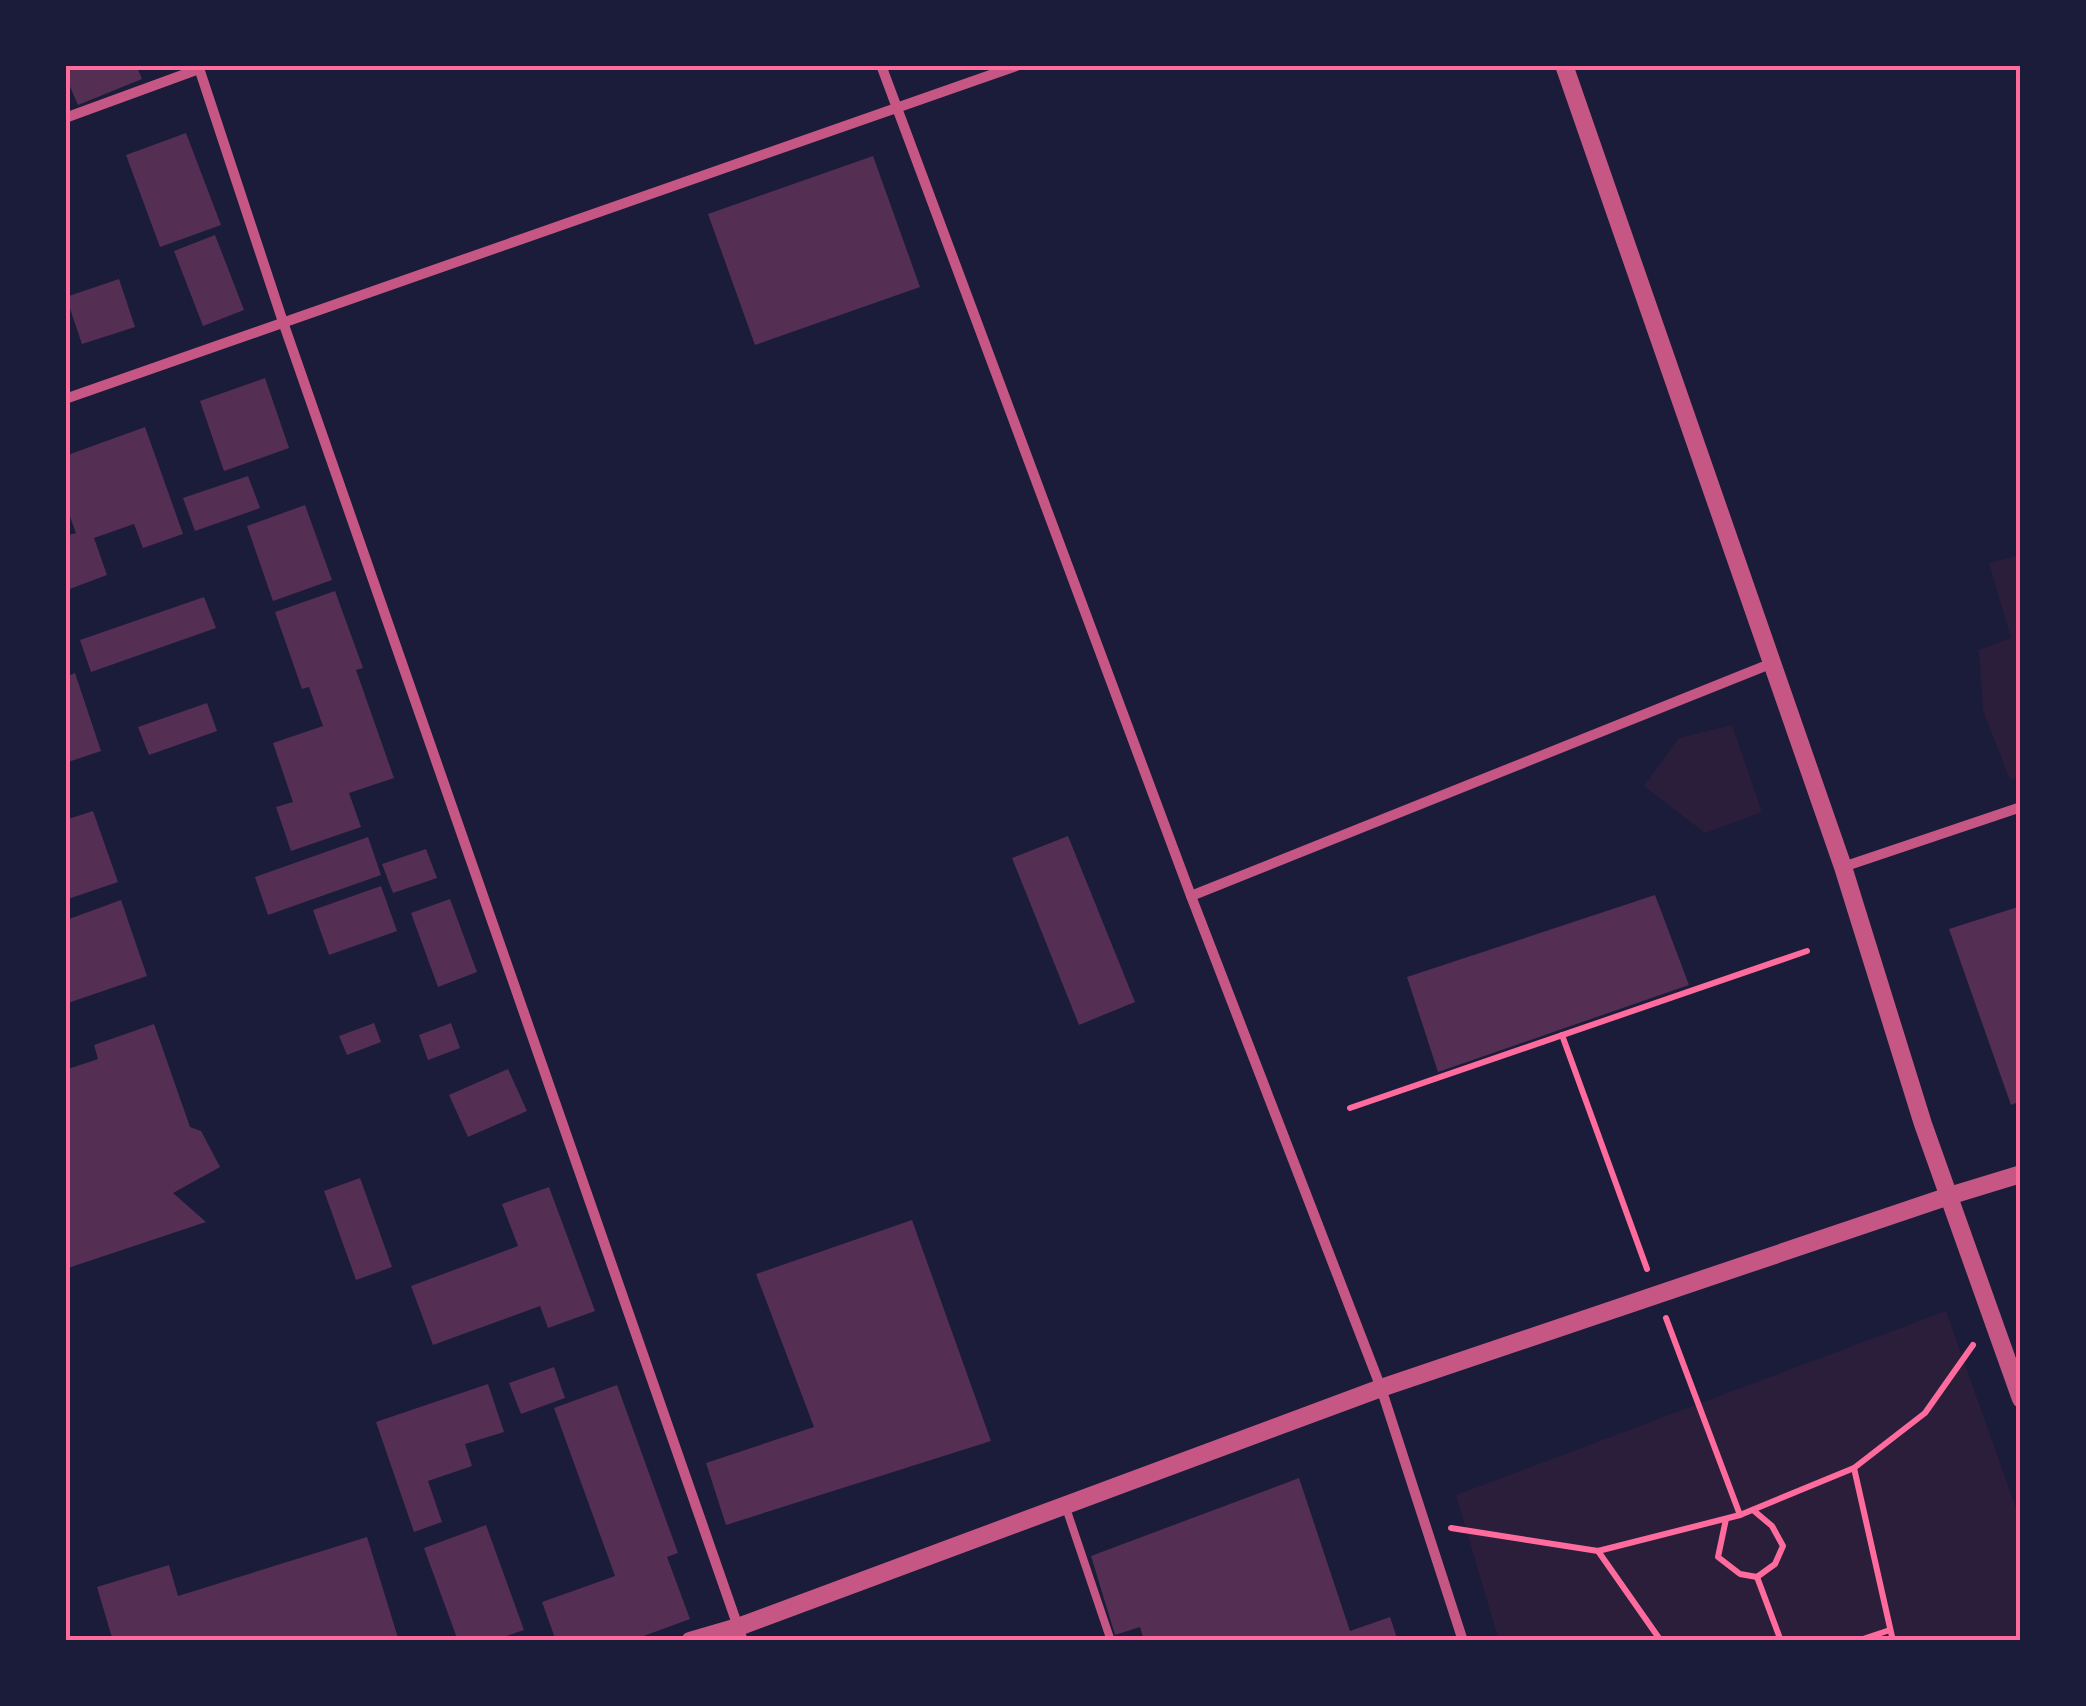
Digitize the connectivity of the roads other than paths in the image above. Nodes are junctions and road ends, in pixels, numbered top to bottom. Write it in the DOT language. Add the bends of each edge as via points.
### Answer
graph roads {
  1 [pos="881,65"];
  2 [pos="1020,65"];
  3 [pos="1564,65"];
  4 [pos="198,67"];
  5 [pos="896,110"];
  6 [pos="65,118"];
  7 [pos="283,322"];
  8 [pos="65,399"];
  9 [pos="1770,664"];
  10 [pos="2021,807"];
  11 [pos="1843,867"];
  12 [pos="1192,896"];
  13 [pos="2021,1174"];
  14 [pos="1949,1196"];
  15 [pos="1380,1388"];
  16 [pos="2021,1399"];
  17 [pos="1065,1505"];
  18 [pos="740,1634"];
  19 [pos="690,1641"];
  20 [pos="1111,1641"];
  21 [pos="1464,1641"];
  1 -- 5 [label="street"];
  2 -- 5 [label="street"];
  3 -- 9 [label="street"];
  4 -- 6 [label="street"];
  4 -- 7 [label="street"];
  5 -- 7 [label="street"];
  5 -- 12 [label="street"];
  7 -- 8 [label="street"];
  7 -- 18 [label="street"];
  9 -- 11 [label="street"];
  9 -- 12 [label="street"];
  10 -- 11 [label="street"];
  11 -- 14 [label="street"];
  12 -- 15 [label="street"];
  13 -- 14 [label="street"];
  14 -- 15 [label="street"];
  14 -- 16 [label="street"];
  15 -- 17 [label="street"];
  15 -- 21 [label="street"];
  17 -- 18 [label="street"];
  17 -- 20 [label="lane"];
  18 -- 19 [label="street"];
}
